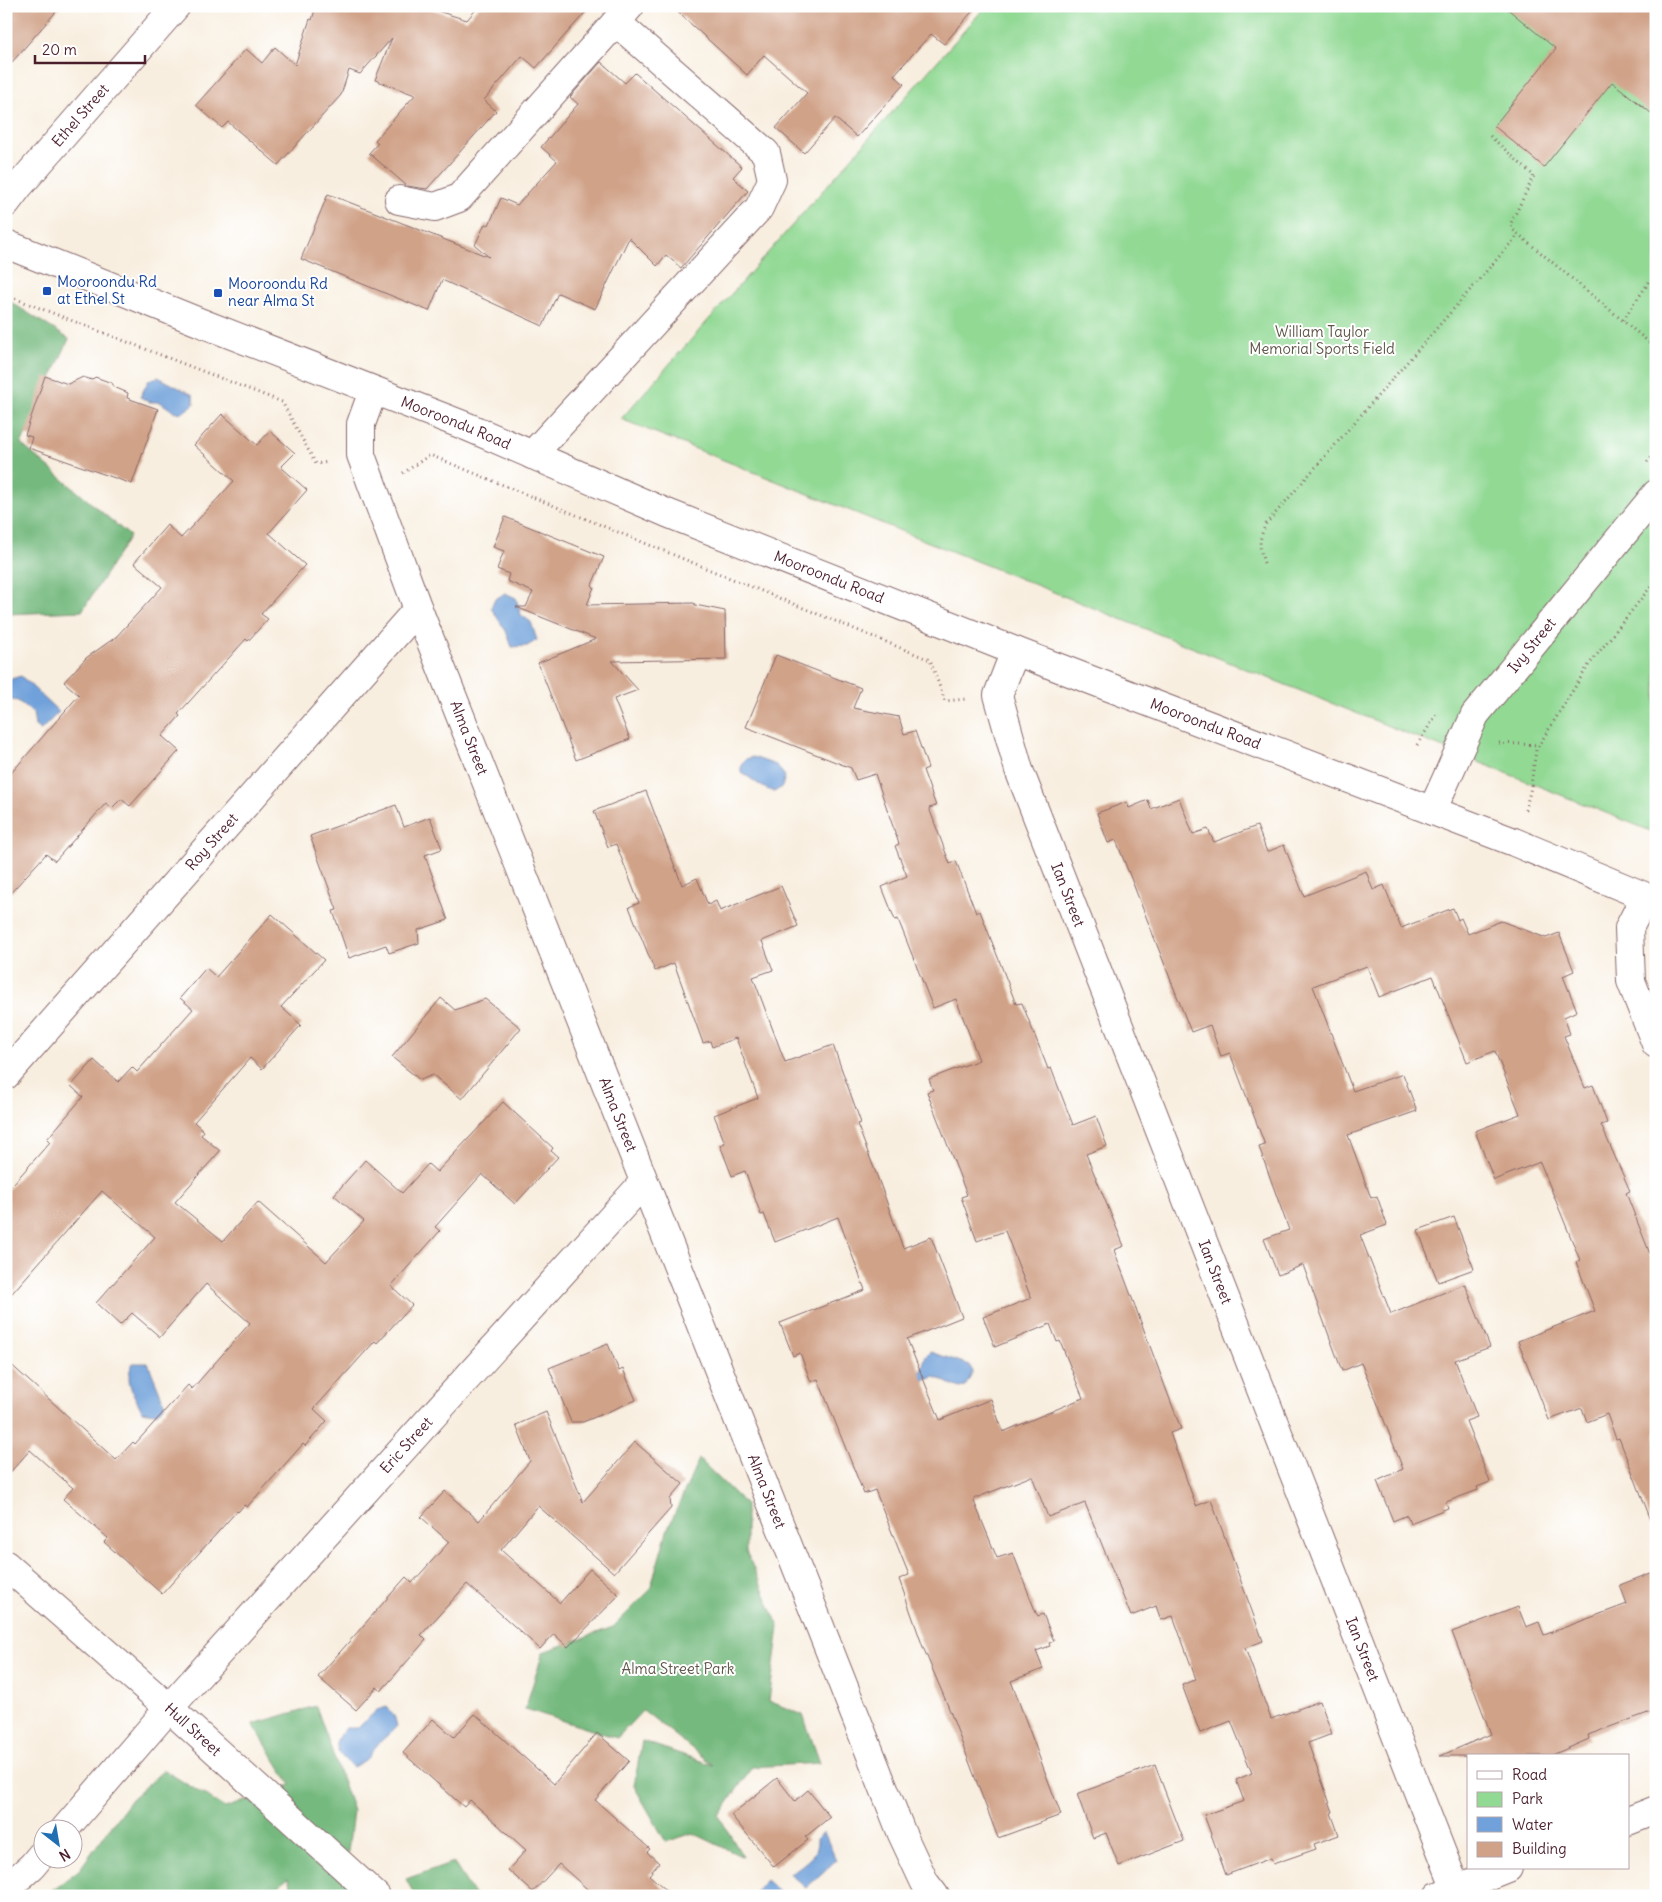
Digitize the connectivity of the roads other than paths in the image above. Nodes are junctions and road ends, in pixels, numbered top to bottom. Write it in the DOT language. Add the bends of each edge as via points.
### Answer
graph roads {
  1 [pos="176,6"];
  2 [pos="623,14"];
  3 [pos="399,200"];
  4 [pos="6,203"];
  5 [pos="6,244"];
  6 [pos="374,391"];
  7 [pos="532,455"];
  8 [pos="1656,494"];
  9 [pos="418,609"];
  10 [pos="1015,651"];
  11 [pos="1432,811"];
  12 [pos="1650,899"];
  13 [pos="1656,1044"];
  14 [pos="6,1075"];
  15 [pos="644,1182"];
  16 [pos="6,1565"];
  17 [pos="169,1708"];
  18 [pos="1656,1810"];
  19 [pos="73,1820"];
  20 [pos="1630,1820"];
  21 [pos="32,1866"];
  22 [pos="1503,1870"];
  23 [pos="6,1888"];
  24 [pos="1447,1892"];
  25 [pos="376,1896"];
  26 [pos="935,1896"];
  1 -- 4 [label="street, Ethel Street"];
  2 -- 3 [label="street" via="458,198 435,207"];
  2 -- 7 [label="street" via="766,153 772,180 759,208"];
  5 -- 6 [label="street, Mooroondu Road"];
  6 -- 7 [label="street, Mooroondu Road"];
  6 -- 9 [label="street, Alma Street" via="361,424 360,455"];
  7 -- 10 [label="street, Mooroondu Road" via="667,513"];
  8 -- 11 [label="street, Ivy Street" via="1475,715"];
  9 -- 14 [label="street, Roy Street"];
  9 -- 15 [label="street, Alma Street"];
  10 -- 11 [label="street, Mooroondu Road"];
  10 -- 24 [label="street, Ian Street" via="998,694 1019,770"];
  11 -- 12 [label="street, Mooroondu Road"];
  12 -- 13 [label="street" via="1629,928 1630,981"];
  15 -- 17 [label="street, Eric Street"];
  15 -- 26 [label="street, Alma Street" via="902,1834 924,1883"];
  16 -- 17 [label="street, Hull Street"];
  17 -- 19 [label="street, Eric Street"];
  17 -- 25 [label="street, Hull Street"];
  18 -- 20 [label="street"];
  21 -- 23 [label="street"];
  22 -- 24 [label="street"];
}
